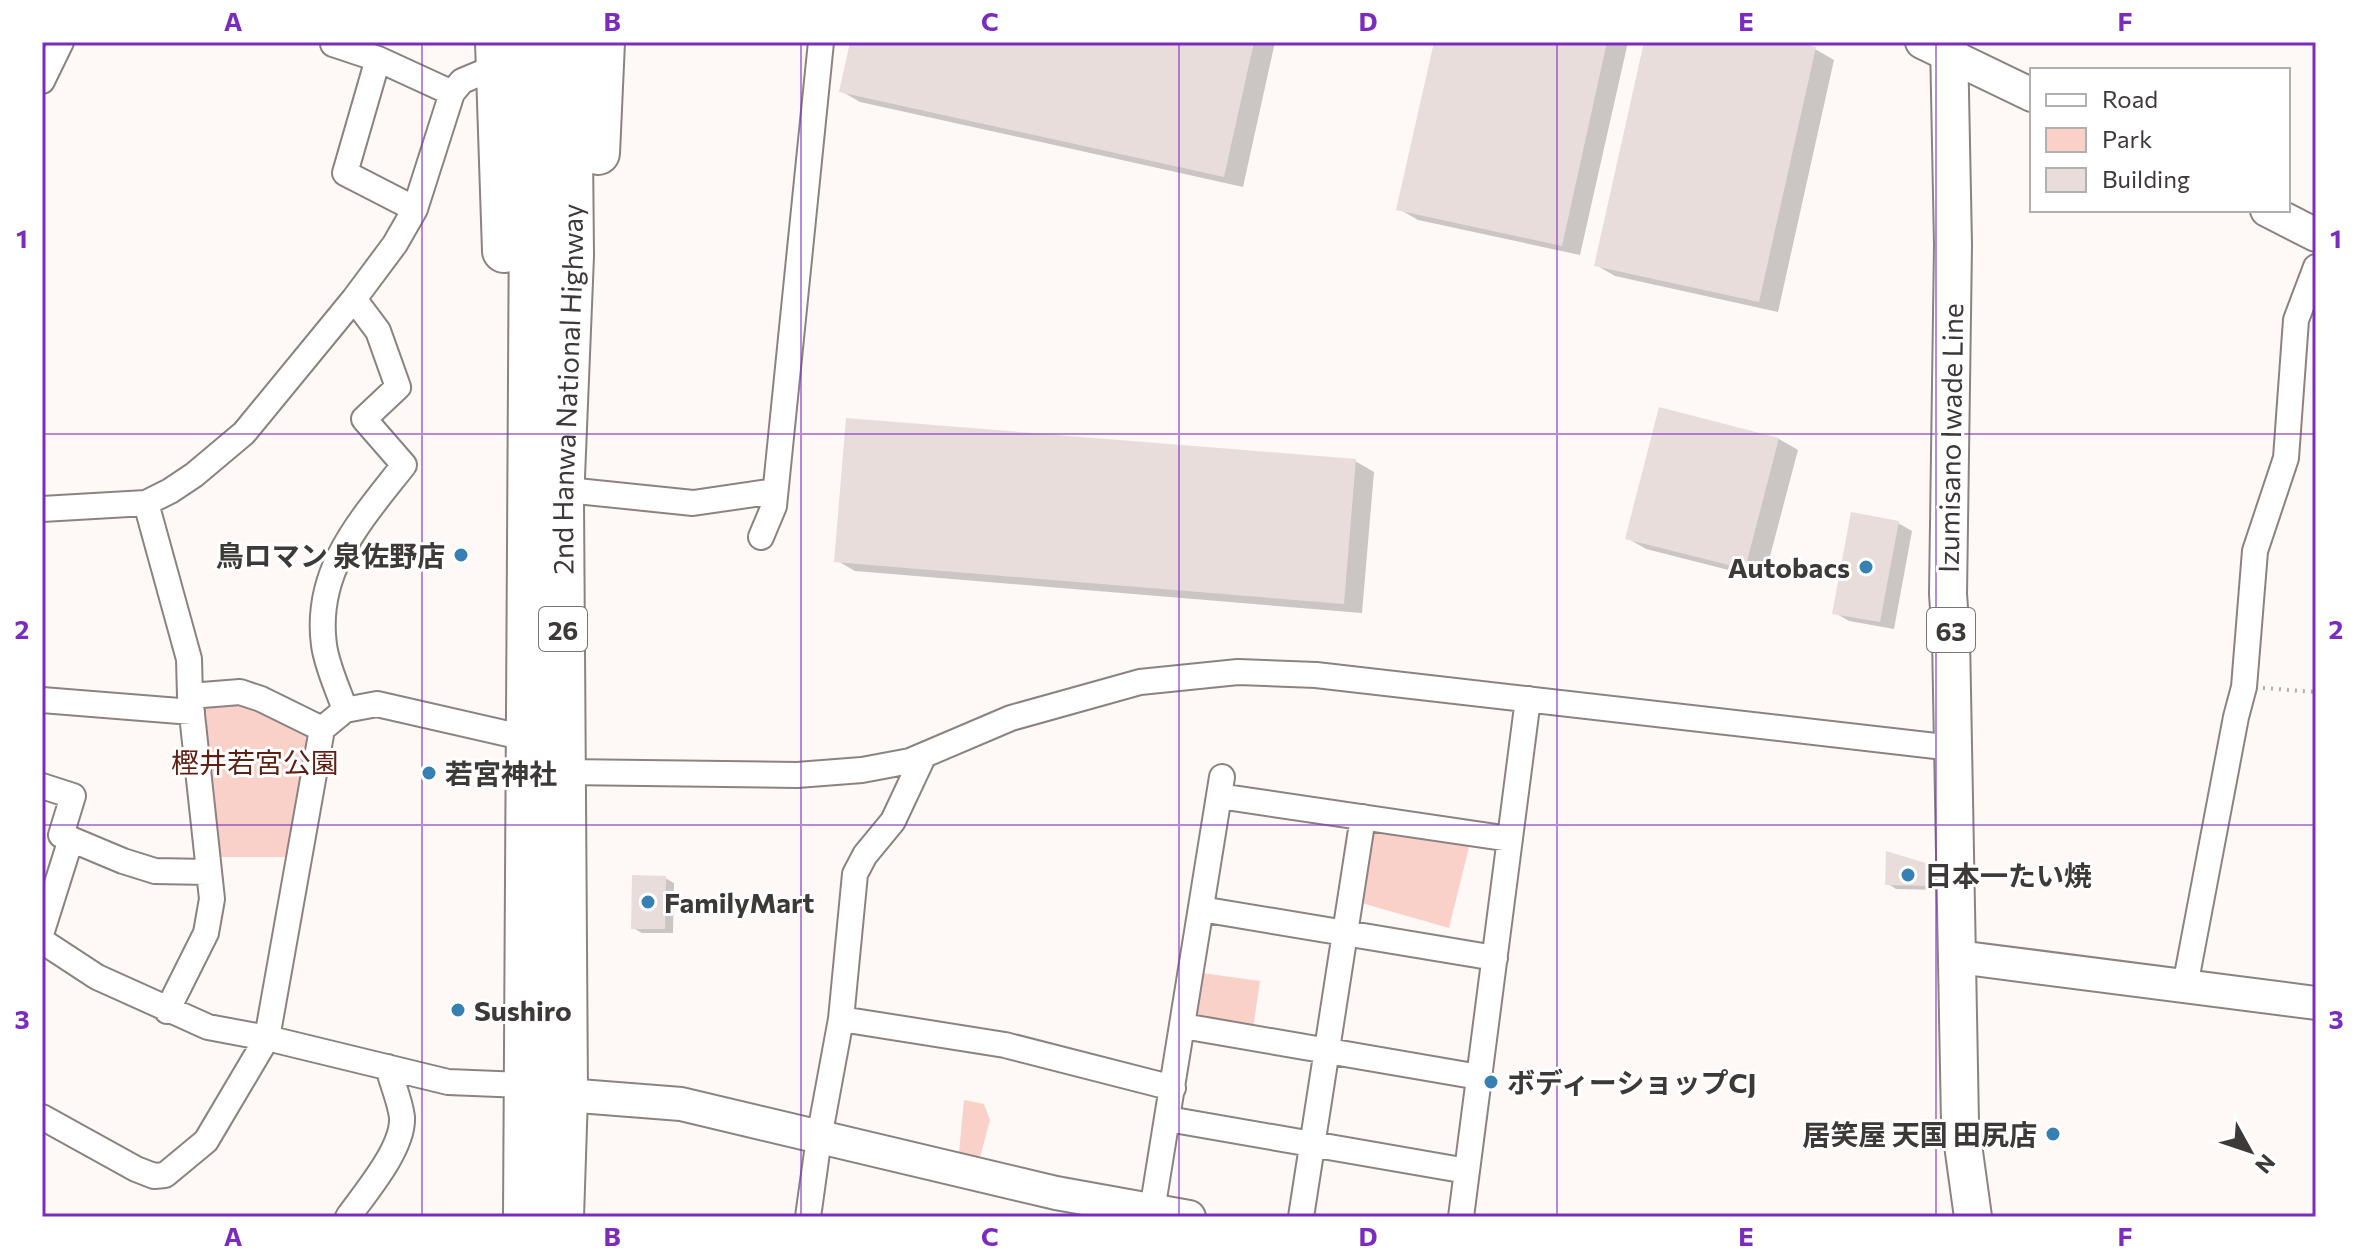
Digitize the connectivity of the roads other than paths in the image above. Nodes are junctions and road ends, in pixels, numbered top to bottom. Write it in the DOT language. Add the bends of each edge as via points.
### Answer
graph roads {
  1 [pos="61,42"];
  2 [pos="532,42"];
  3 [pos="570,42"];
  4 [pos="603,42"];
  5 [pos="821,42"];
  6 [pos="333,44"];
  7 [pos="1940,47"];
  8 [pos="497,54"];
  9 [pos="378,59"];
  10 [pos="42,81"];
  11 [pos="452,93"];
  12 [pos="2030,94"];
  13 [pos="415,209"];
  14 [pos="2271,212"];
  15 [pos="2316,235"];
  16 [pos="2316,267"];
  17 [pos="354,299"];
  18 [pos="775,491"];
  19 [pos="564,496"];
  20 [pos="146,503"];
  21 [pos="42,509"];
  22 [pos="761,537"];
  23 [pos="530,538"];
  24 [pos="1528,699"];
  25 [pos="42,700"];
  26 [pos="191,704"];
  27 [pos="345,710"];
  28 [pos="322,729"];
  29 [pos="526,738"];
  30 [pos="1953,748"];
  31 [pos="924,755"];
  32 [pos="564,772"];
  33 [pos="42,786"];
  34 [pos="1363,817"];
  35 [pos="71,839"];
  36 [pos="1510,839"];
  37 [pos="208,872"];
  38 [pos="1201,909"];
  39 [pos="42,931"];
  40 [pos="1343,933"];
  41 [pos="42,941"];
  42 [pos="1958,957"];
  43 [pos="1495,958"];
  44 [pos="2185,986"];
  45 [pos="2316,1003"];
  46 [pos="167,1011"];
  47 [pos="841,1019"];
  48 [pos="1183,1026"];
  49 [pos="267,1038"];
  50 [pos="1326,1051"];
  51 [pos="388,1067"];
  52 [pos="1479,1077"];
  53 [pos="525,1085"];
  54 [pos="1173,1088"];
  55 [pos="566,1095"];
  56 [pos="42,1117"];
  57 [pos="1168,1119"];
  58 [pos="819,1138"];
  59 [pos="1312,1144"];
  60 [pos="1467,1171"];
  61 [pos="1151,1214"];
  62 [pos="348,1217"];
  63 [pos="525,1217"];
  64 [pos="562,1217"];
  65 [pos="808,1217"];
  66 [pos="1189,1217"];
  67 [pos="1301,1217"];
  68 [pos="1461,1217"];
  69 [pos="1973,1217"];
  1 -- 10 [label="street"];
  2 -- 23 [label="highway, 2nd Hanwa National Highway / 26"];
  3 -- 19 [label="highway, 2nd Hanwa National Highway / 26" via="572,256"];
  4 -- 19 [label="highway" via="584,451"];
  5 -- 18 [label="street"];
  6 -- 9 [label="street"];
  7 -- 12 [label="street"];
  7 -- 30 [label="main road, Izumisano Iwade Line / 63" via="1953,245 1948,594"];
  8 -- 11 [label="street"];
  8 -- 23 [label="highway" via="512,469"];
  9 -- 11 [label="street"];
  9 -- 13 [label="street" via="345,173"];
  11 -- 13 [label="street"];
  13 -- 17 [label="street"];
  14 -- 15 [label="street"];
  16 -- 44 [label="street" via="2296,320 2286,458 2255,551 2244,687"];
  17 -- 20 [label="street" via="244,433 194,475"];
  17 -- 27 [label="street" via="378,331 398,387 364,419 404,465 350,534 330,575 323,611 324,648"];
  18 -- 19 [label="street" via="693,503"];
  18 -- 22 [label="street"];
  19 -- 32 [label="highway, 2nd Hanwa National Highway / 26"];
  20 -- 21 [label="street"];
  20 -- 26 [label="street" via="189,659"];
  23 -- 29 [label="highway, 2nd Hanwa National Highway / 26"];
  24 -- 30 [label="street"];
  24 -- 31 [label="street" via="1316,675 1238,672 1140,682 1011,718"];
  24 -- 36 [label="street"];
  25 -- 26 [label="street"];
  26 -- 28 [label="street" via="240,692"];
  26 -- 37 [label="street"];
  27 -- 28 [label="street"];
  27 -- 29 [label="street" via="377,704"];
  28 -- 49 [label="street"];
  29 -- 32 [label="street"];
  29 -- 53 [label="highway, 2nd Hanwa National Highway / 26"];
  30 -- 42 [label="main road, Izumisano Iwade Line / 63"];
  31 -- 32 [label="street" via="862,770 797,775"];
  31 -- 47 [label="street" via="893,821 855,874"];
  32 -- 55 [label="highway, 2nd Hanwa National Highway / 26"];
  33 -- 35 [label="street" via="73,796 61,835"];
  34 -- 36 [label="street"];
  34 -- 38 [label="street" via="1221,786"];
  34 -- 40 [label="street"];
  35 -- 37 [label="street" via="155,871"];
  35 -- 39 [label="street"];
  36 -- 43 [label="street"];
  37 -- 46 [label="street" via="212,899 206,933"];
  38 -- 40 [label="street"];
  38 -- 48 [label="street"];
  40 -- 43 [label="street"];
  40 -- 50 [label="street"];
  41 -- 46 [label="street" via="97,977"];
  42 -- 44 [label="street"];
  42 -- 69 [label="main road, Izumisano Iwade Line / 63" via="1960,1123"];
  43 -- 52 [label="street"];
  44 -- 45 [label="street"];
  46 -- 49 [label="street" via="208,1027"];
  47 -- 54 [label="street" via="1005,1045"];
  47 -- 58 [label="street"];
  48 -- 50 [label="street"];
  48 -- 54 [label="street"];
  49 -- 51 [label="street"];
  49 -- 56 [label="street" via="206,1141 165,1175 136,1169"];
  50 -- 52 [label="street"];
  50 -- 59 [label="street"];
  51 -- 53 [label="street" via="448,1082"];
  51 -- 62 [label="street" via="402,1118 398,1137"];
  52 -- 60 [label="street"];
  53 -- 55 [label="street"];
  53 -- 63 [label="highway, 2nd Hanwa National Highway / 26"];
  54 -- 57 [label="street"];
  55 -- 58 [label="street" via="681,1104"];
  55 -- 64 [label="highway, 2nd Hanwa National Highway / 26"];
  57 -- 59 [label="street"];
  57 -- 61 [label="street"];
  58 -- 61 [label="street"];
  58 -- 65 [label="street"];
  59 -- 60 [label="street"];
  59 -- 67 [label="street"];
  60 -- 68 [label="street"];
  61 -- 66 [label="street"];
}
